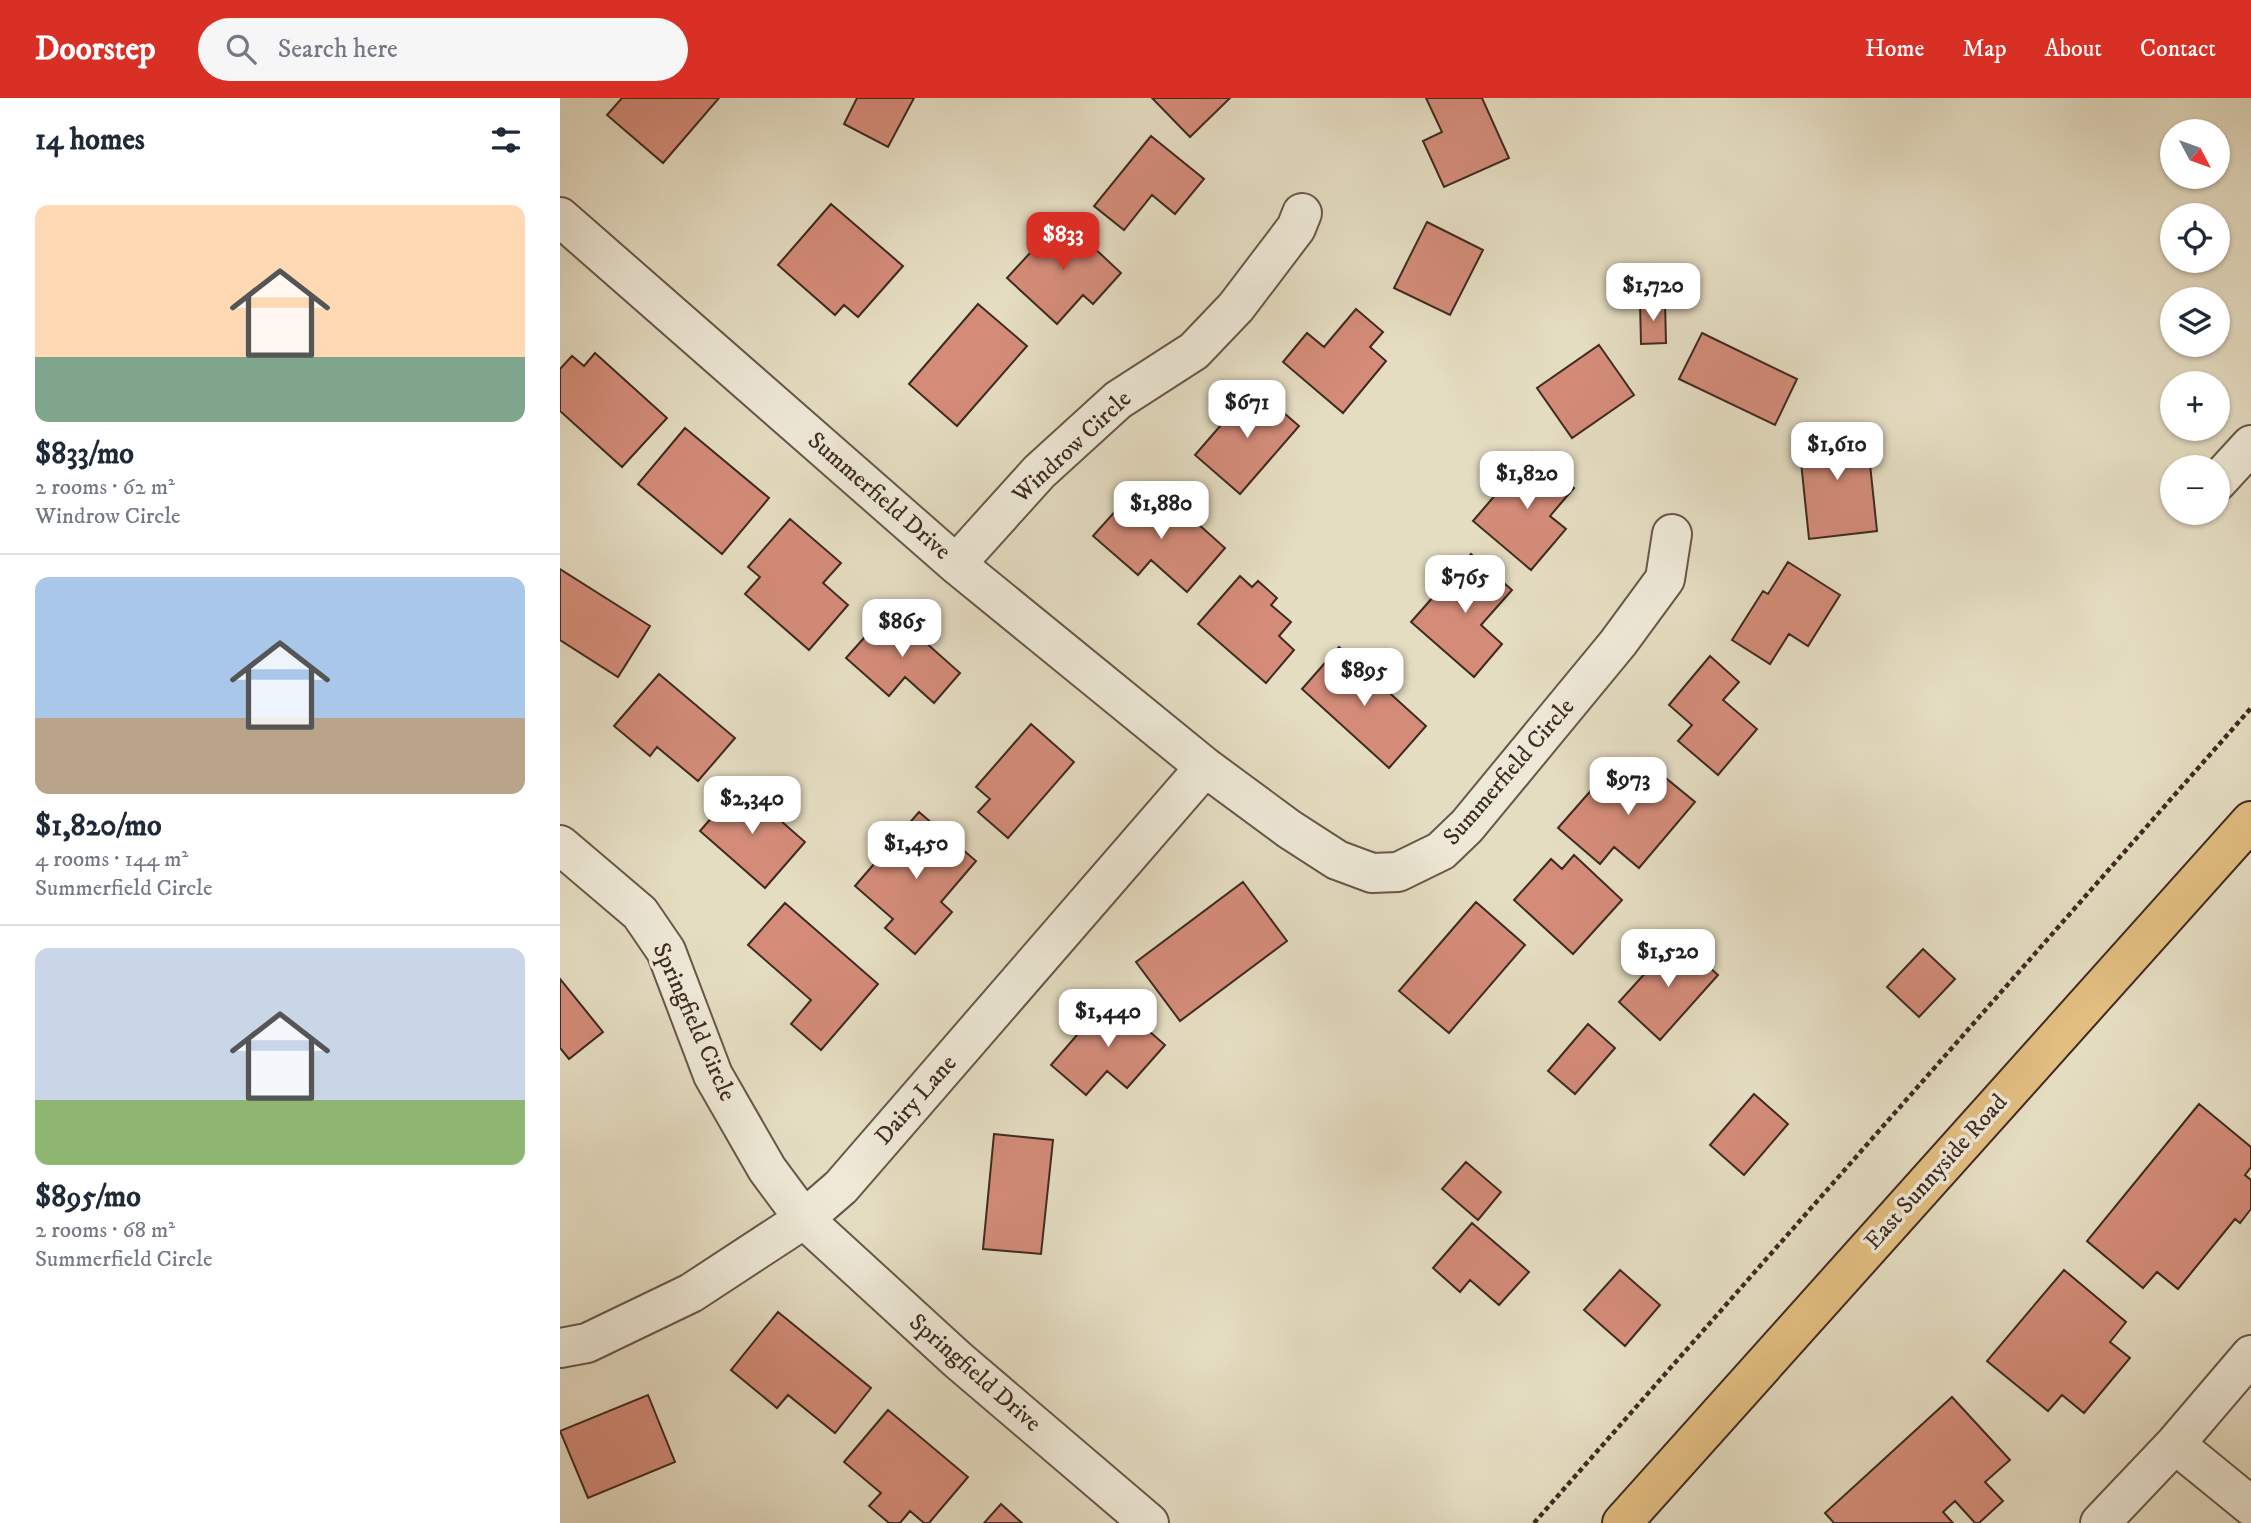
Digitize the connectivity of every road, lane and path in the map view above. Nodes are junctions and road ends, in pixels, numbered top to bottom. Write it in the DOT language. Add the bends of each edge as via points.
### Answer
graph roads {
  1 [pos="1302,213"];
  2 [pos="560,217"];
  3 [pos="2251,445"];
  4 [pos="2230,468"];
  5 [pos="1672,534"];
  6 [pos="956,564"];
  7 [pos="2251,708"];
  8 [pos="1205,767"];
  9 [pos="2251,821"];
  10 [pos="560,845"];
  11 [pos="804,1219"];
  12 [pos="560,1348"];
  13 [pos="2251,1355"];
  14 [pos="2175,1444"];
  15 [pos="2251,1506"];
  16 [pos="1149,1523"];
  17 [pos="1534,1523"];
  18 [pos="1622,1523"];
  19 [pos="2100,1523"];
  1 -- 6 [label="street, Windrow Circle" via="1296,228 1236,307 1194,351 1118,400 1039,472"];
  2 -- 6 [label="street, Summerfield Drive"];
  3 -- 4 [label="street"];
  5 -- 8 [label="street, Summerfield Circle" via="1665,579 1657,590 1467,826 1441,851 1398,872 1372,873 1337,860"];
  6 -- 8 [label="street, Summerfield Drive"];
  7 -- 17 [label="path"];
  8 -- 11 [label="street, Dairy Lane" via="841,1187"];
  9 -- 18 [label="main road, East Sunnyside Road"];
  10 -- 11 [label="street, Springfield Circle" via="640,913 666,951 713,1075 767,1169"];
  11 -- 12 [label="street, Dairy Lane" via="691,1293 587,1343"];
  11 -- 16 [label="street, Springfield Drive" via="958,1360"];
  13 -- 14 [label="street"];
  14 -- 15 [label="street"];
  14 -- 19 [label="street"];
}
